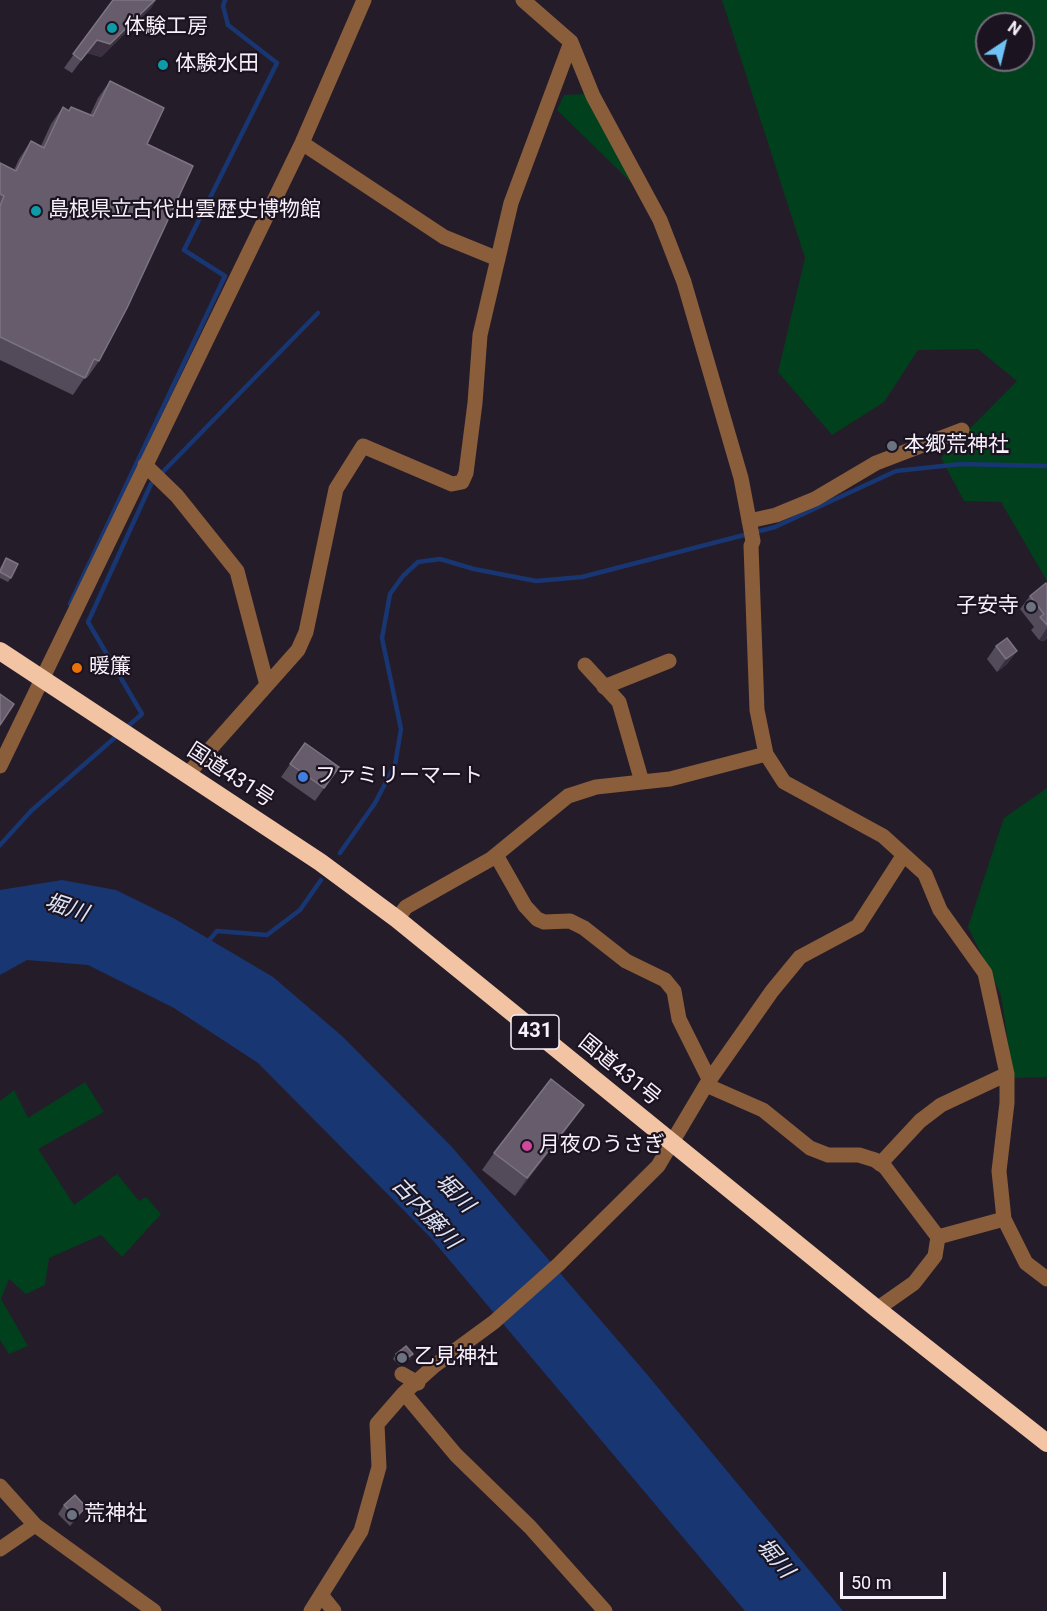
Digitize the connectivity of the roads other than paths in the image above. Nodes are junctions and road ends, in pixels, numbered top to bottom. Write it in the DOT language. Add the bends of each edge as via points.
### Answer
graph roads {
  1 [pos="364,0"];
  2 [pos="523,0"];
  3 [pos="571,42"];
  4 [pos="302,143"];
  5 [pos="498,259"];
  6 [pos="962,430"];
  7 [pos="146,465"];
  8 [pos="749,523"];
  9 [pos="0,651"];
  10 [pos="669,661"];
  11 [pos="585,665"];
  12 [pos="40,679"];
  13 [pos="267,684"];
  14 [pos="604,687"];
  15 [pos="766,754"];
  16 [pos="0,766"];
  17 [pos="187,775"];
  18 [pos="642,782"];
  19 [pos="496,855"];
  20 [pos="903,856"];
  21 [pos="397,919"];
  22 [pos="1007,1074"];
  23 [pos="708,1083"];
  24 [pos="673,1144"];
  25 [pos="880,1164"];
  26 [pos="1004,1219"];
  27 [pos="938,1237"];
  28 [pos="1047,1279"];
  29 [pos="877,1309"];
  30 [pos="402,1374"];
  31 [pos="418,1383"];
  32 [pos="404,1393"];
  33 [pos="1047,1443"];
  34 [pos="0,1486"];
  35 [pos="35,1525"];
  36 [pos="0,1549"];
  37 [pos="322,1596"];
  38 [pos="154,1611"];
  39 [pos="311,1611"];
  40 [pos="334,1611"];
  41 [pos="605,1611"];
  1 -- 4 [label="street"];
  2 -- 3 [label="street"];
  3 -- 5 [label="street" via="511,203"];
  3 -- 8 [label="street" via="593,96 660,220 684,282 741,478"];
  4 -- 5 [label="street" via="444,237"];
  4 -- 7 [label="street"];
  5 -- 13 [label="street" via="480,335 475,403 462,482 452,484 363,446 336,489 306,632 298,650"];
  6 -- 8 [label="street" via="876,463 814,499"];
  7 -- 12 [label="street"];
  7 -- 13 [label="street" via="177,496 237,571"];
  8 -- 15 [label="street" via="753,541 757,710"];
  9 -- 12 [label="highway, 国道431号 / 431"];
  10 -- 14 [label="street"];
  11 -- 14 [label="street"];
  12 -- 16 [label="street"];
  12 -- 17 [label="highway, 国道431号 / 431"];
  13 -- 17 [label="street"];
  14 -- 18 [label="street" via="619,702"];
  15 -- 18 [label="street" via="670,780"];
  15 -- 20 [label="street" via="784,782 883,836"];
  17 -- 21 [label="highway, 国道431号 / 431" via="320,862"];
  18 -- 19 [label="street" via="596,787 568,796"];
  19 -- 21 [label="street" via="406,907"];
  19 -- 23 [label="street" via="525,906 537,919 570,921 626,961 665,980 674,991 679,1019"];
  20 -- 22 [label="street" via="925,874 940,910 985,973"];
  20 -- 23 [label="street" via="858,926 800,957"];
  21 -- 24 [label="highway, 国道431号 / 431"];
  22 -- 25 [label="street" via="941,1105"];
  22 -- 26 [label="street" via="999,1171"];
  23 -- 24 [label="street"];
  23 -- 25 [label="street" via="763,1110 810,1148 828,1155 859,1155"];
  24 -- 29 [label="highway, 国道431号 / 431"];
  24 -- 31 [label="street" via="658,1166 559,1264"];
  25 -- 27 [label="street"];
  26 -- 27 [label="street"];
  26 -- 28 [label="street" via="1026,1263"];
  27 -- 29 [label="street" via="935,1256 920,1276"];
  29 -- 33 [label="highway, 国道431号 / 431"];
  30 -- 31 [label="street"];
  31 -- 32 [label="street"];
  32 -- 37 [label="street" via="378,1424 379,1467 361,1531"];
  32 -- 41 [label="street" via="456,1455 530,1527"];
  34 -- 35 [label="street"];
  35 -- 36 [label="street"];
  35 -- 38 [label="street"];
  37 -- 39 [label="street"];
  37 -- 40 [label="street"];
}
